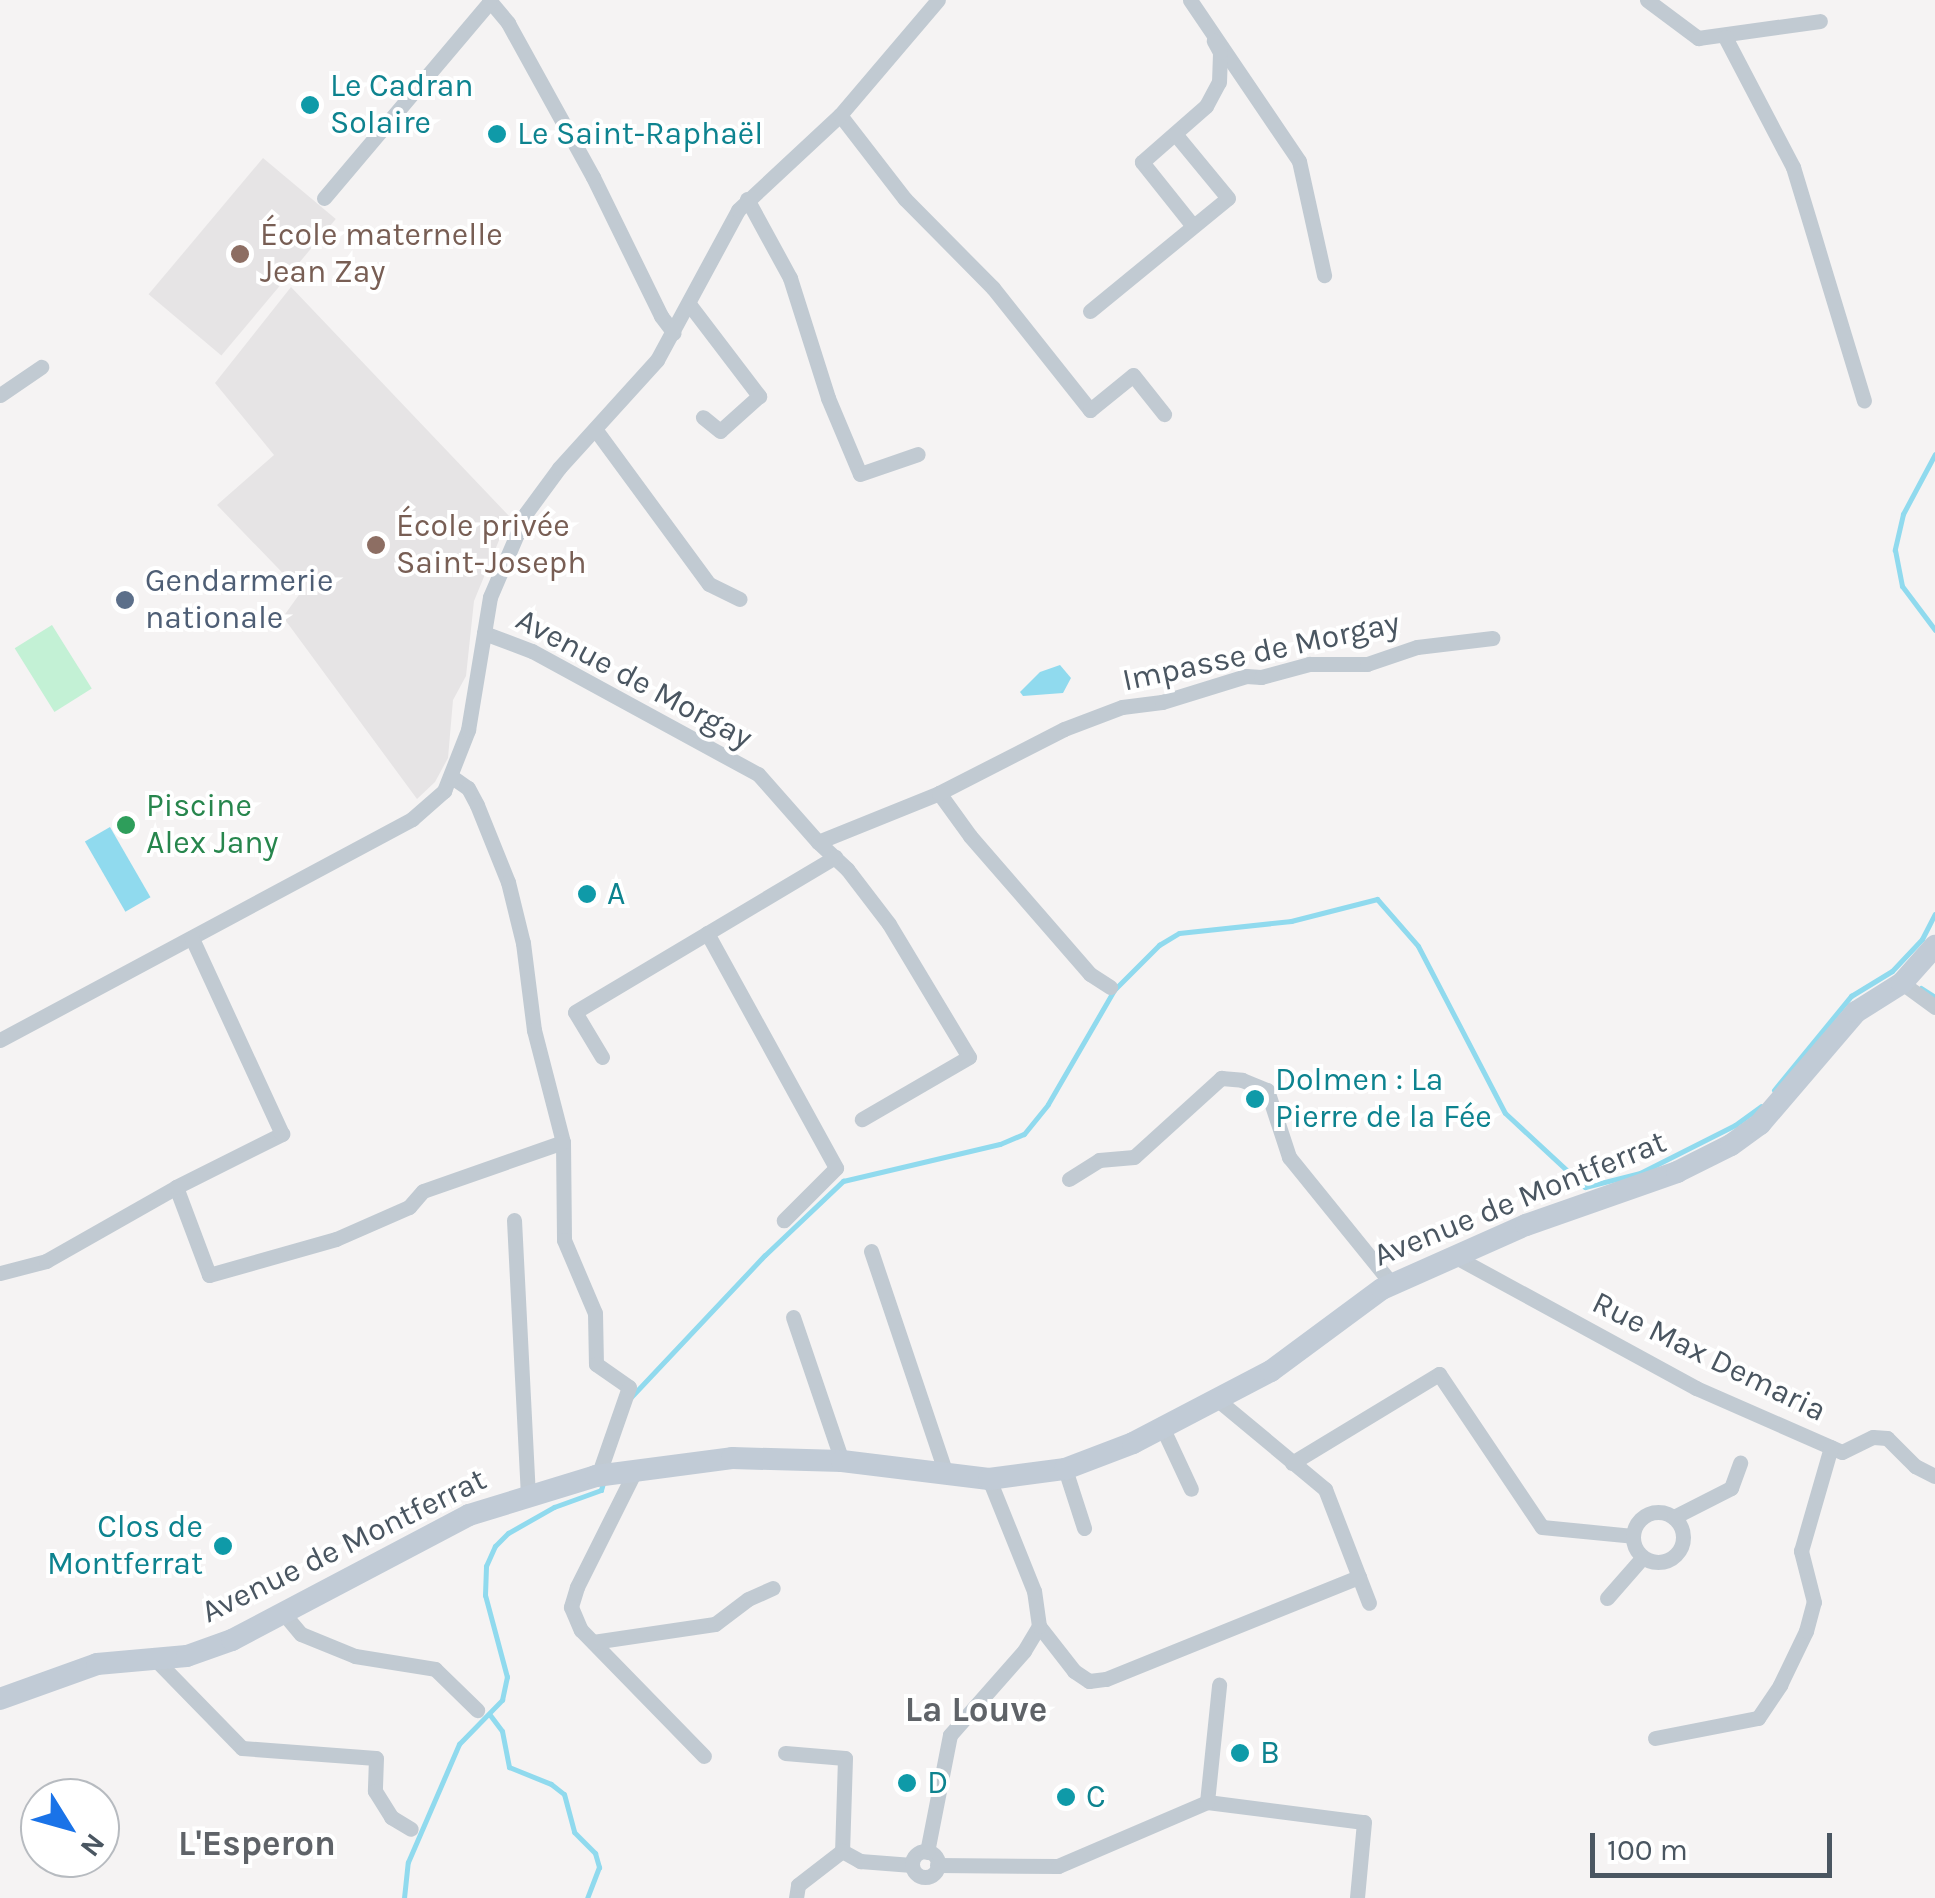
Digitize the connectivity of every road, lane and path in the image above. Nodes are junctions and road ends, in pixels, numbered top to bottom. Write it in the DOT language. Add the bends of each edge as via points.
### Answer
graph roads {
  1 [pos="938,0"];
  2 [pos="1647,0"];
  3 [pos="489,1"];
  4 [pos="1194,5"];
  5 [pos="1820,21"];
  6 [pos="1724,37"];
  7 [pos="840,115"];
  8 [pos="1176,135"];
  9 [pos="324,198"];
  10 [pos="747,199"];
  11 [pos="1193,226"];
  12 [pos="1324,276"];
  13 [pos="690,304"];
  14 [pos="1090,311"];
  15 [pos="674,332"];
  16 [pos="41,367"];
  17 [pos="0,395"];
  18 [pos="1864,400"];
  19 [pos="1164,414"];
  20 [pos="703,417"];
  21 [pos="595,428"];
  22 [pos="918,454"];
  23 [pos="740,599"];
  24 [pos="484,633"];
  25 [pos="1492,638"];
  26 [pos="452,776"];
  27 [pos="939,794"];
  28 [pos="818,842"];
  29 [pos="834,857"];
  30 [pos="707,933"];
  31 [pos="192,938"];
  32 [pos="1935,946"];
  33 [pos="1902,983"];
  34 [pos="1110,987"];
  35 [pos="1935,1007"];
  36 [pos="0,1040"];
  37 [pos="602,1057"];
  38 [pos="862,1120"];
  39 [pos="563,1142"];
  40 [pos="1069,1179"];
  41 [pos="176,1187"];
  42 [pos="514,1220"];
  43 [pos="784,1220"];
  44 [pos="871,1250"];
  45 [pos="1454,1256"];
  46 [pos="0,1274"];
  47 [pos="1392,1284"];
  48 [pos="793,1317"];
  49 [pos="1218,1401"];
  50 [pos="1163,1428"];
  51 [pos="1831,1447"];
  52 [pos="842,1460"];
  53 [pos="1740,1462"];
  54 [pos="1292,1463"];
  55 [pos="1065,1469"];
  56 [pos="613,1473"];
  57 [pos="946,1474"];
  58 [pos="1935,1476"];
  59 [pos="989,1479"];
  60 [pos="1191,1489"];
  61 [pos="528,1495"];
  62 [pos="1674,1517"];
  63 [pos="1084,1528"];
  64 [pos="1633,1536"];
  65 [pos="1642,1558"];
  66 [pos="1358,1578"];
  67 [pos="773,1588"];
  68 [pos="1607,1598"];
  69 [pos="1369,1603"];
  70 [pos="284,1614"];
  71 [pos="1039,1626"];
  72 [pos="593,1642"];
  73 [pos="156,1660"];
  74 [pos="1219,1685"];
  75 [pos="0,1699"];
  76 [pos="477,1710"];
  77 [pos="1655,1738"];
  78 [pos="786,1752"];
  79 [pos="704,1756"];
  80 [pos="1206,1802"];
  81 [pos="411,1829"];
  82 [pos="842,1851"];
  83 [pos="932,1858"];
  84 [pos="796,1898"];
  85 [pos="1357,1898"];
  1 -- 7 [label="street"];
  2 -- 6 [label="street" via="1698,38"];
  3 -- 9 [label="street"];
  3 -- 15 [label="street" via="508,23"];
  4 -- 8 [label="street" via="1220,52 1219,82 1206,106"];
  4 -- 12 [label="street" via="1299,161"];
  5 -- 6 [label="street"];
  6 -- 18 [label="street" via="1793,168"];
  7 -- 10 [label="street"];
  7 -- 19 [label="street" via="1090,410 1133,375"];
  8 -- 11 [label="street" via="1142,162"];
  8 -- 11 [label="street" via="1228,198"];
  10 -- 13 [label="street"];
  10 -- 22 [label="street" via="790,278 860,474"];
  11 -- 14 [label="street"];
  13 -- 15 [label="street"];
  13 -- 20 [label="street" via="759,396 720,431"];
  15 -- 21 [label="street" via="646,375"];
  16 -- 17 [label="street"];
  21 -- 23 [label="street" via="709,584"];
  21 -- 24 [label="street" via="526,513 498,571"];
  24 -- 26 [label="street" via="468,730"];
  24 -- 28 [label="street, Avenue de Morgay" via="532,651 758,774"];
  25 -- 27 [label="street, Impasse de Morgay" via="1417,647 1367,664 1309,664 1122,707 1064,729"];
  26 -- 31 [label="street" via="444,792 412,819"];
  26 -- 39 [label="street" via="468,788 508,882 524,944 534,1030"];
  27 -- 28 [label="street"];
  27 -- 34 [label="street" via="1090,974"];
  28 -- 29 [label="street, Avenue de Morgay"];
  29 -- 30 [label="street"];
  29 -- 38 [label="street, Avenue de Morgay" via="888,924 969,1057"];
  30 -- 37 [label="street" via="575,1012"];
  30 -- 43 [label="street" via="836,1168"];
  31 -- 36 [label="street"];
  31 -- 41 [label="street" via="282,1134"];
  32 -- 33 [label="street, Avenue de Montferrat"];
  33 -- 35 [label="street"];
  33 -- 45 [label="street, Avenue de Montferrat" via="1856,1012 1760,1124 1731,1145"];
  39 -- 41 [label="street" via="423,1191 409,1207 336,1239 209,1275"];
  39 -- 56 [label="street" via="564,1240 594,1313 596,1364 629,1387"];
  40 -- 47 [label="street" via="1098,1160 1134,1156 1221,1078 1242,1080 1267,1090 1289,1157"];
  41 -- 46 [label="street" via="46,1261"];
  42 -- 61 [label="street"];
  44 -- 57 [label="street"];
  45 -- 47 [label="street, Avenue de Montferrat"];
  45 -- 51 [label="street, Rue Max Demaria" via="1696,1388"];
  47 -- 49 [label="street, Avenue de Montferrat" via="1271,1372"];
  48 -- 52 [label="street"];
  49 -- 50 [label="street, Avenue de Montferrat"];
  49 -- 54 [label="street"];
  50 -- 55 [label="street, Avenue de Montferrat"];
  50 -- 60 [label="street"];
  51 -- 58 [label="street, Rue Max Demaria" via="1842,1452 1873,1437 1887,1438"];
  51 -- 77 [label="street" via="1801,1551 1814,1602 1780,1685 1758,1718"];
  52 -- 56 [label="street, Avenue de Montferrat" via="732,1458"];
  52 -- 57 [label="street, Avenue de Montferrat"];
  53 -- 62 [label="street" via="1731,1488"];
  54 -- 64 [label="street" via="1439,1374 1542,1527"];
  54 -- 66 [label="street" via="1324,1489"];
  55 -- 59 [label="street, Avenue de Montferrat"];
  55 -- 63 [label="street"];
  56 -- 61 [label="street, Avenue de Montferrat"];
  56 -- 72 [label="street" via="572,1597 574,1620"];
  57 -- 59 [label="street, Avenue de Montferrat"];
  59 -- 71 [label="street" via="1034,1592"];
  61 -- 70 [label="street, Avenue de Montferrat" via="469,1515"];
  62 -- 64 [label="street" via="1651,1513"];
  62 -- 65 [label="street" via="1684,1538 1678,1553 1657,1563"];
  64 -- 65 [label="street"];
  65 -- 68 [label="street"];
  66 -- 69 [label="street"];
  66 -- 71 [label="street" via="1106,1680 1089,1681 1074,1671"];
  67 -- 72 [label="street" via="715,1624"];
  70 -- 73 [label="street, Avenue de Montferrat" via="195,1654"];
  70 -- 76 [label="street" via="301,1634 355,1656 435,1669"];
  71 -- 83 [label="street" via="950,1735"];
  72 -- 79 [label="street"];
  73 -- 75 [label="street, Avenue de Montferrat" via="97,1664"];
  73 -- 81 [label="street" via="242,1748 376,1758 375,1791"];
  74 -- 80 [label="street"];
  78 -- 82 [label="street" via="845,1758"];
  80 -- 83 [label="street" via="1058,1866"];
  80 -- 85 [label="street" via="1364,1822"];
  82 -- 83 [label="street" via="860,1862 912,1865 916,1856"];
  82 -- 84 [label="street" via="798,1885"];
}
